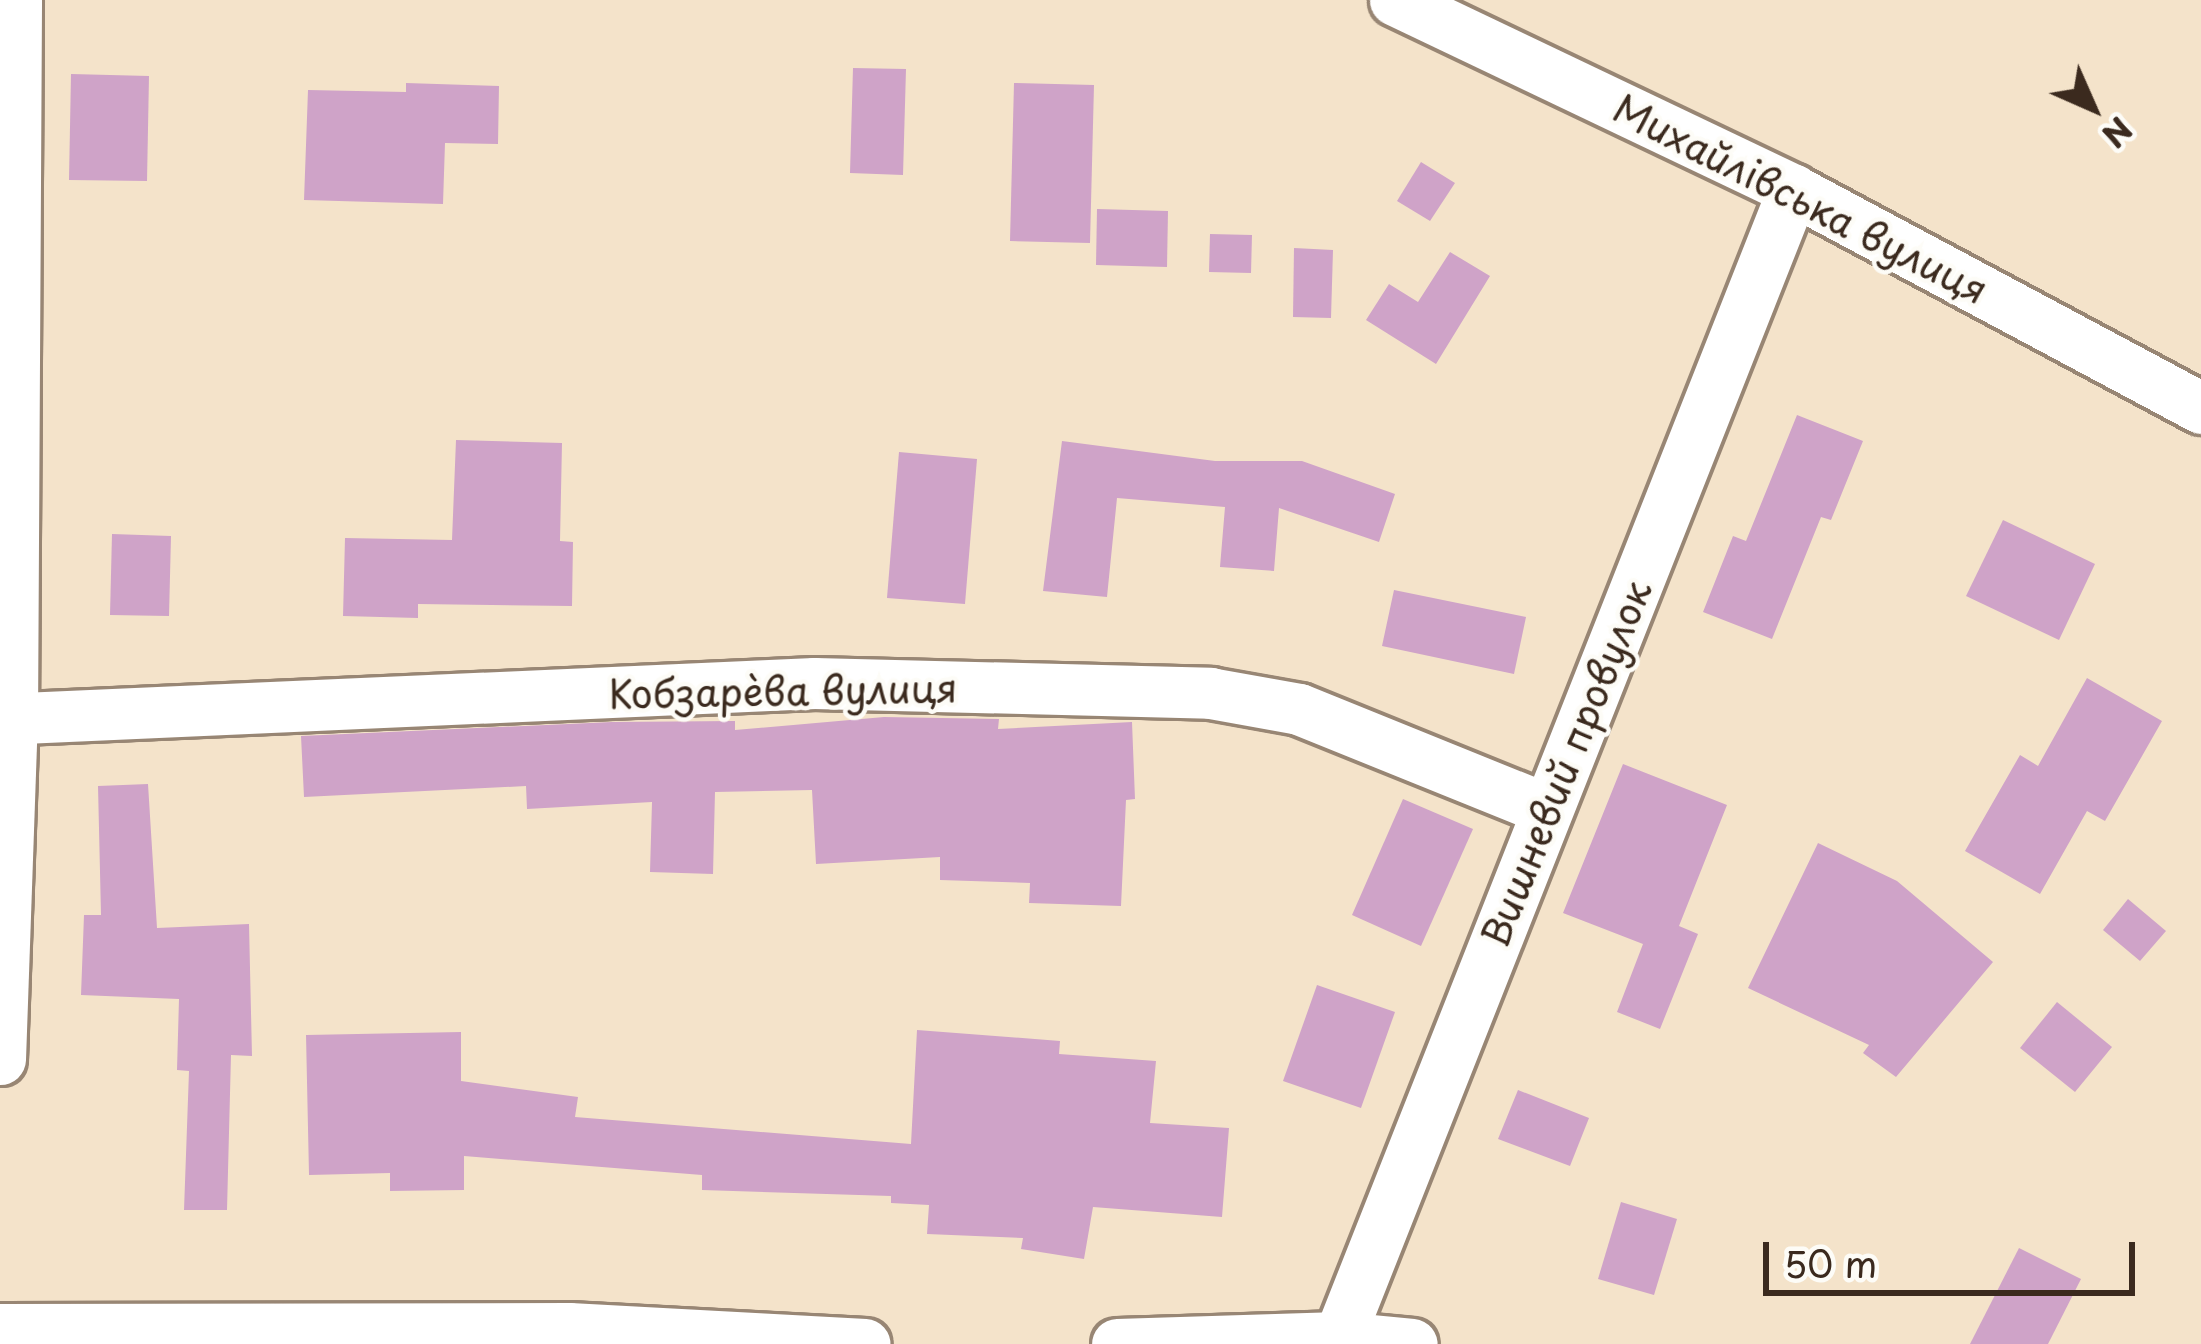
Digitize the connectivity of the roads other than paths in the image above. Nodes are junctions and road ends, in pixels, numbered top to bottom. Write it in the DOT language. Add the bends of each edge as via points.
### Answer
graph roads {
  1 [pos="16,0"];
  2 [pos="1411,2"];
  3 [pos="1792,190"];
  4 [pos="2201,408"];
  5 [pos="6,719"];
  6 [pos="1546,809"];
  7 [pos="0,1059"];
  8 [pos="0,1329"];
  9 [pos="1339,1337"];
  10 [pos="866,1344"];
  11 [pos="1117,1344"];
  12 [pos="1412,1344"];
  1 -- 5 [label="street"];
  2 -- 3 [label="street, Михайлівська вулиця"];
  3 -- 4 [label="street, Михайлівська вулиця"];
  3 -- 6 [label="street, Вишневий провулок"];
  5 -- 6 [label="street, Кобзарèва вулиця" via="814,683 1210,693 1299,709"];
  5 -- 7 [label="street"];
  6 -- 9 [label="street, Вишневий провулок"];
  8 -- 10 [label="street" via="569,1328"];
  9 -- 11 [label="street"];
  9 -- 12 [label="street"];
}
